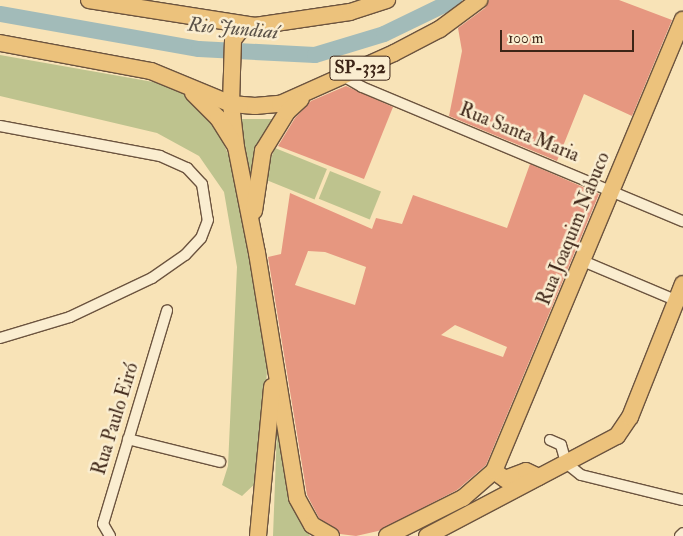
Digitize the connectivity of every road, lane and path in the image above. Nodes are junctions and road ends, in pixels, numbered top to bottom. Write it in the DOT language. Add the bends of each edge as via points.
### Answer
graph roads {
  1 [pos="386,0"];
  2 [pos="478,0"];
  3 [pos="97,1"];
  4 [pos="683,20"];
  5 [pos="254,26"];
  6 [pos="0,43"];
  7 [pos="343,76"];
  8 [pos="179,83"];
  9 [pos="310,90"];
  10 [pos="232,97"];
  11 [pos="0,126"];
  12 [pos="236,147"];
  13 [pos="610,190"];
  14 [pos="683,220"];
  15 [pos="253,228"];
  16 [pos="583,262"];
  17 [pos="683,284"];
  18 [pos="680,302"];
  19 [pos="167,310"];
  20 [pos="0,338"];
  21 [pos="274,365"];
  22 [pos="128,439"];
  23 [pos="550,440"];
  24 [pos="220,462"];
  25 [pos="566,463"];
  26 [pos="492,475"];
  27 [pos="539,477"];
  28 [pos="683,500"];
  29 [pos="474,510"];
  30 [pos="683,533"];
  31 [pos="385,535"];
  32 [pos="110,536"];
  33 [pos="258,536"];
  34 [pos="331,536"];
  35 [pos="427,536"];
  36 [pos="680,536"];
  1 -- 5 [label="main road" via="350,12"];
  2 -- 7 [label="main road, SP-332" via="440,29"];
  3 -- 5 [label="main road"];
  4 -- 13 [label="main road, Rua Joaquim Nabuco"];
  5 -- 10 [label="main road" via="243,27 233,40"];
  6 -- 8 [label="main road" via="98,59 151,71"];
  7 -- 9 [label="main road, SP-332"];
  7 -- 13 [label="street, Rua Santa Maria" via="362,87"];
  8 -- 10 [label="main road"];
  8 -- 12 [label="main road" via="199,97 218,118"];
  9 -- 10 [label="main road, SP-332" via="280,104"];
  9 -- 15 [label="main road" via="287,112 263,151"];
  10 -- 12 [label="main road"];
  11 -- 20 [label="street" via="160,156 187,168 202,184 208,220 201,238 185,255 152,278 70,317"];
  12 -- 15 [label="main road"];
  13 -- 14 [label="street, Rua Santa Maria"];
  13 -- 16 [label="main road, Rua Joaquim Nabuco"];
  15 -- 21 [label="main road"];
  16 -- 18 [label="street"];
  16 -- 26 [label="main road, Rua Joaquim Nabuco"];
  17 -- 18 [label="main road"];
  18 -- 25 [label="main road" via="624,428 604,445"];
  19 -- 22 [label="street, Rua Paulo Eiró"];
  21 -- 33 [label="main road" via="265,489"];
  21 -- 34 [label="main road" via="297,498 312,525"];
  22 -- 24 [label="street"];
  22 -- 32 [label="street, Rua Paulo Eiró" via="103,524"];
  23 -- 25 [label="street" via="561,446"];
  25 -- 27 [label="main road"];
  25 -- 28 [label="street" via="581,475"];
  26 -- 27 [label="main road" via="505,479 526,471"];
  26 -- 29 [label="main road" via="496,487 494,492"];
  26 -- 31 [label="main road" via="463,498"];
  27 -- 29 [label="main road"];
  29 -- 35 [label="main road"];
  30 -- 36 [label="street"];
}
